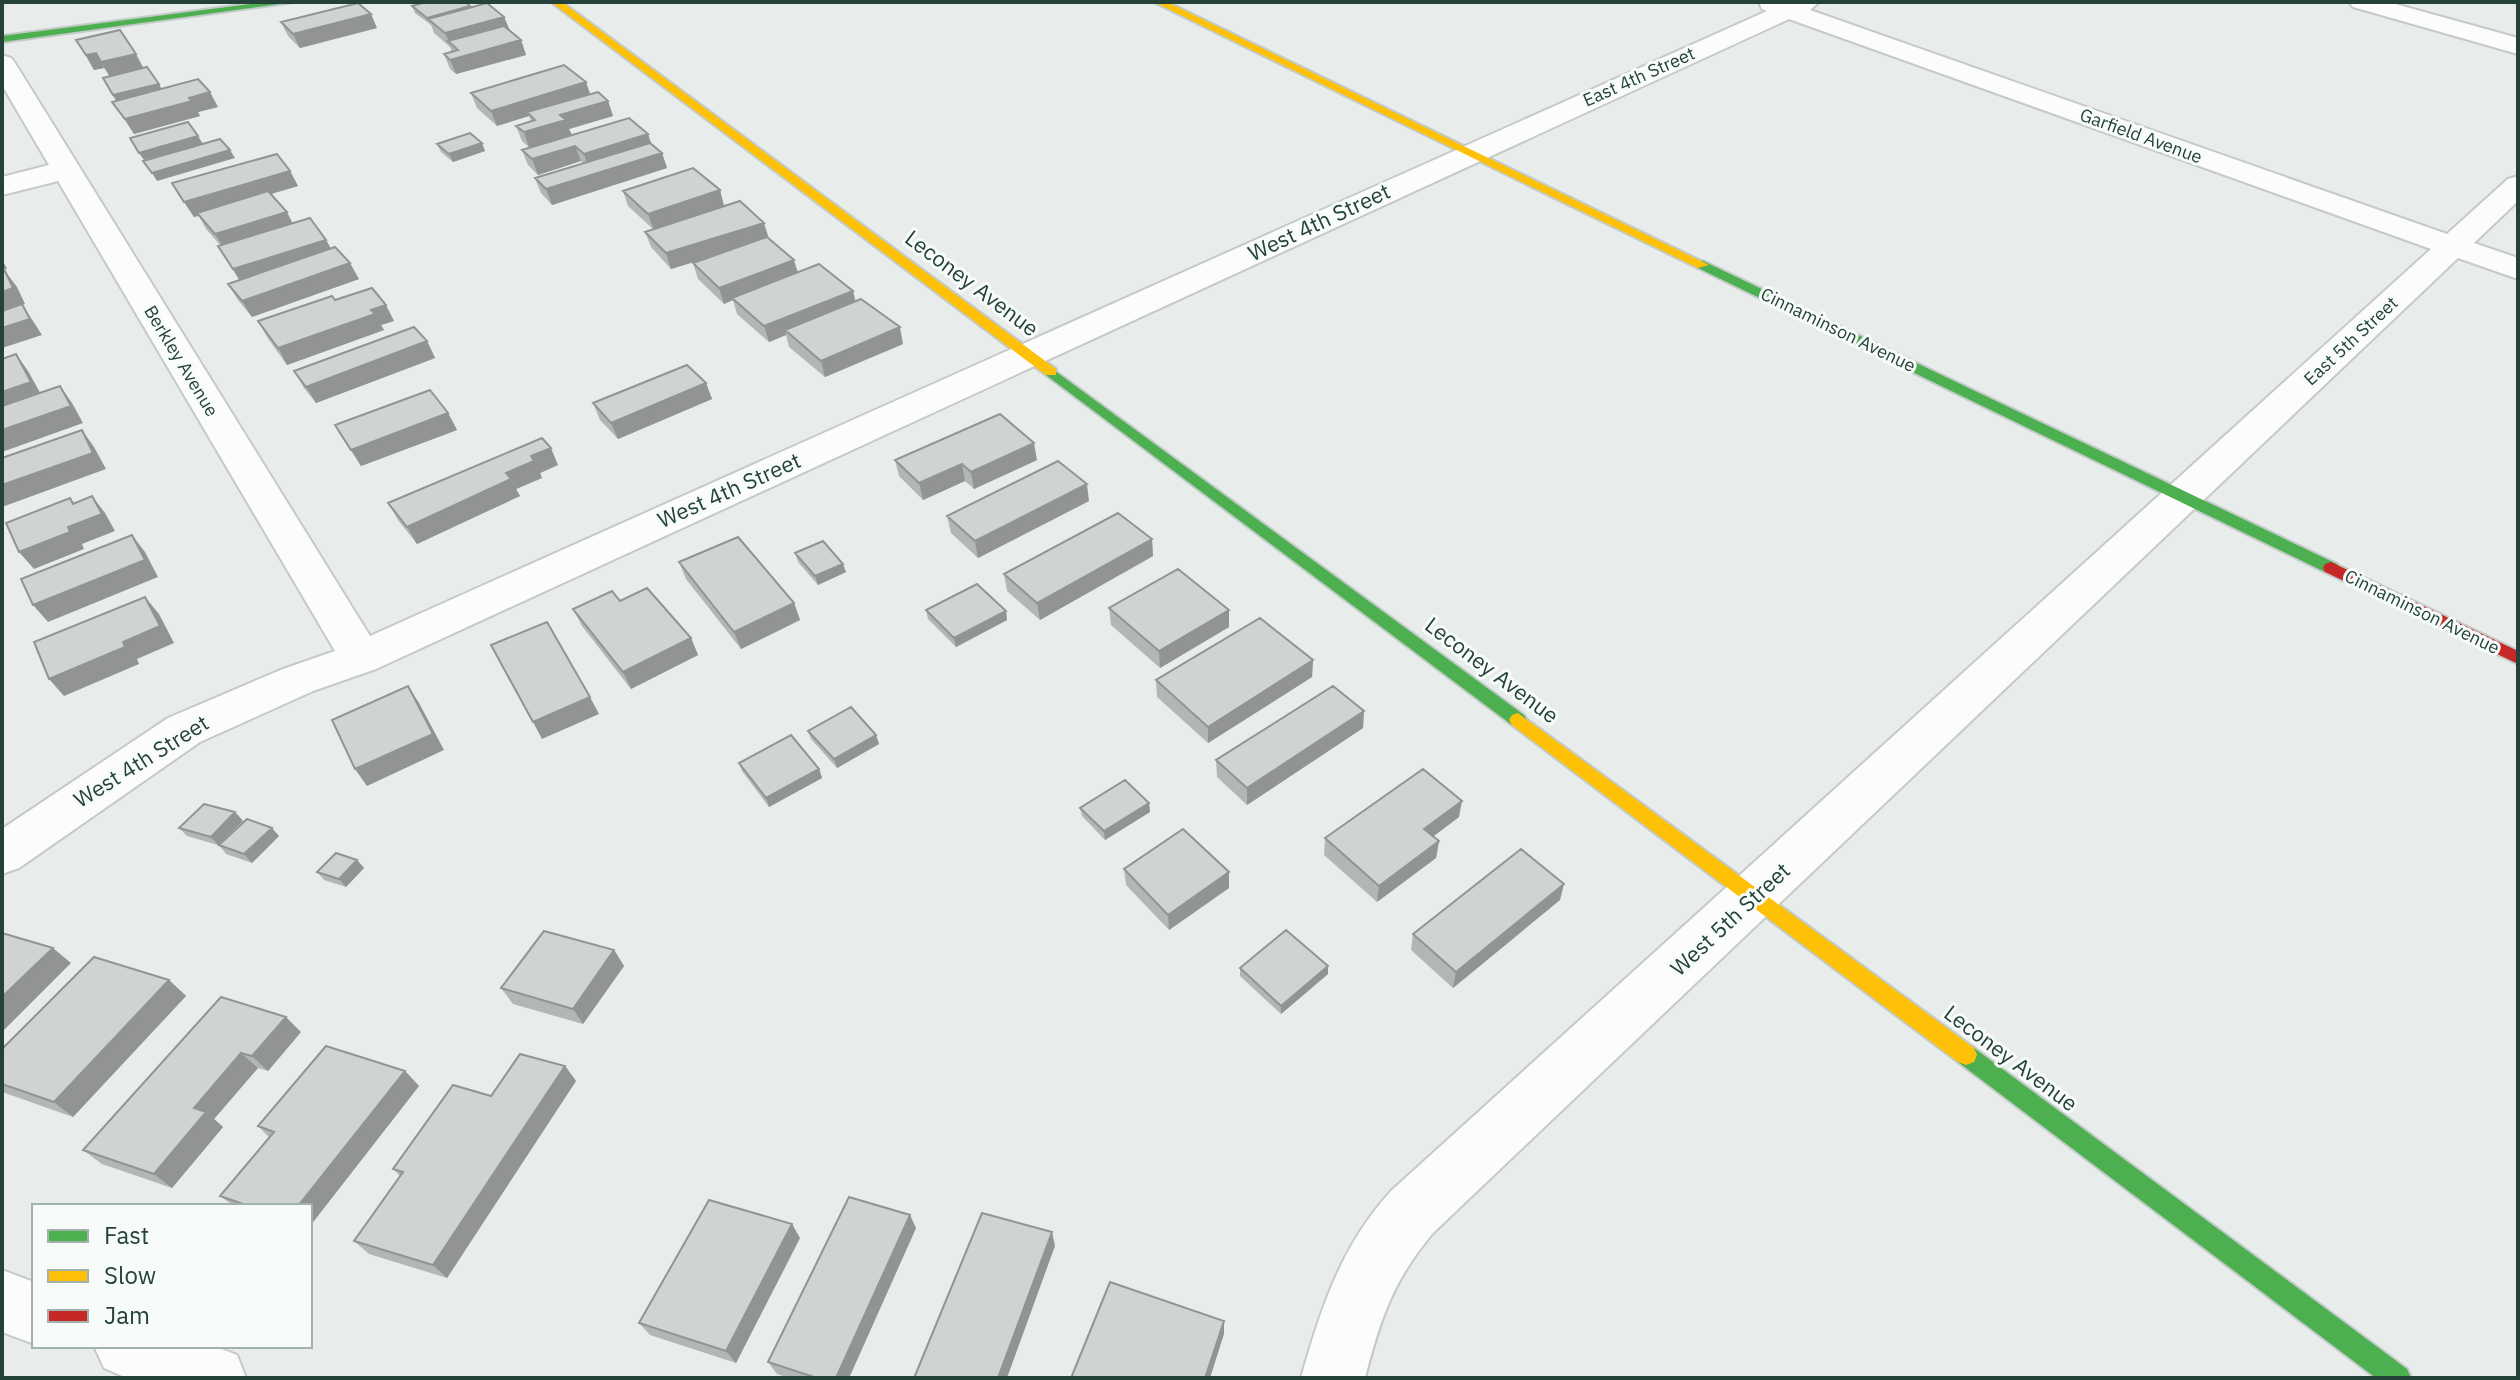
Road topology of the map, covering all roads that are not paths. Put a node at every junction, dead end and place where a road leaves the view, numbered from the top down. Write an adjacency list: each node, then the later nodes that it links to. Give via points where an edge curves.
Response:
1 (289, 2): 6 (street)
2 (556, 2): 15 (street, Leconey Avenue)
3 (1159, 2): 9 (street, Cinnaminson Avenue)
4 (2361, 2): 7 (street)
5 (1786, 5): 9 (street, East 4th Street); 13 (street, Garfield Avenue)
6 (2, 39)
7 (2518, 46)
8 (2, 63): 10 (street, Berkley Avenue)
9 (1471, 153): 15 (street, West 4th Street); 16 (street, Cinnaminson Avenue)
10 (66, 170): 12 (street); 17 (street, Berkley Avenue)
11 (2518, 185): 13 (street, East 5th Street)
12 (2, 186)
13 (2451, 245): 14 (street, Garfield Avenue); 16 (street, East 5th Street)
14 (2518, 269)
15 (1028, 354): 17 (street, West 4th Street); 20 (street, Leconey Avenue)
16 (2185, 498): 18 (street, Cinnaminson Avenue); 20 (street, West 5th Street)
17 (361, 658): 19 (street, West 4th Street, via 184,730)
18 (2518, 658)
19 (2, 854)
20 (1755, 897): 25 (street, West 5th Street, via 1412,1212 1391,1236 1353,1305); 26 (street, Leconey Avenue)
21 (2, 1301): 22 (street)
22 (32, 1312)
23 (132, 1348): 24 (street)
24 (214, 1378)
25 (1333, 1378)
26 (2398, 1378)

